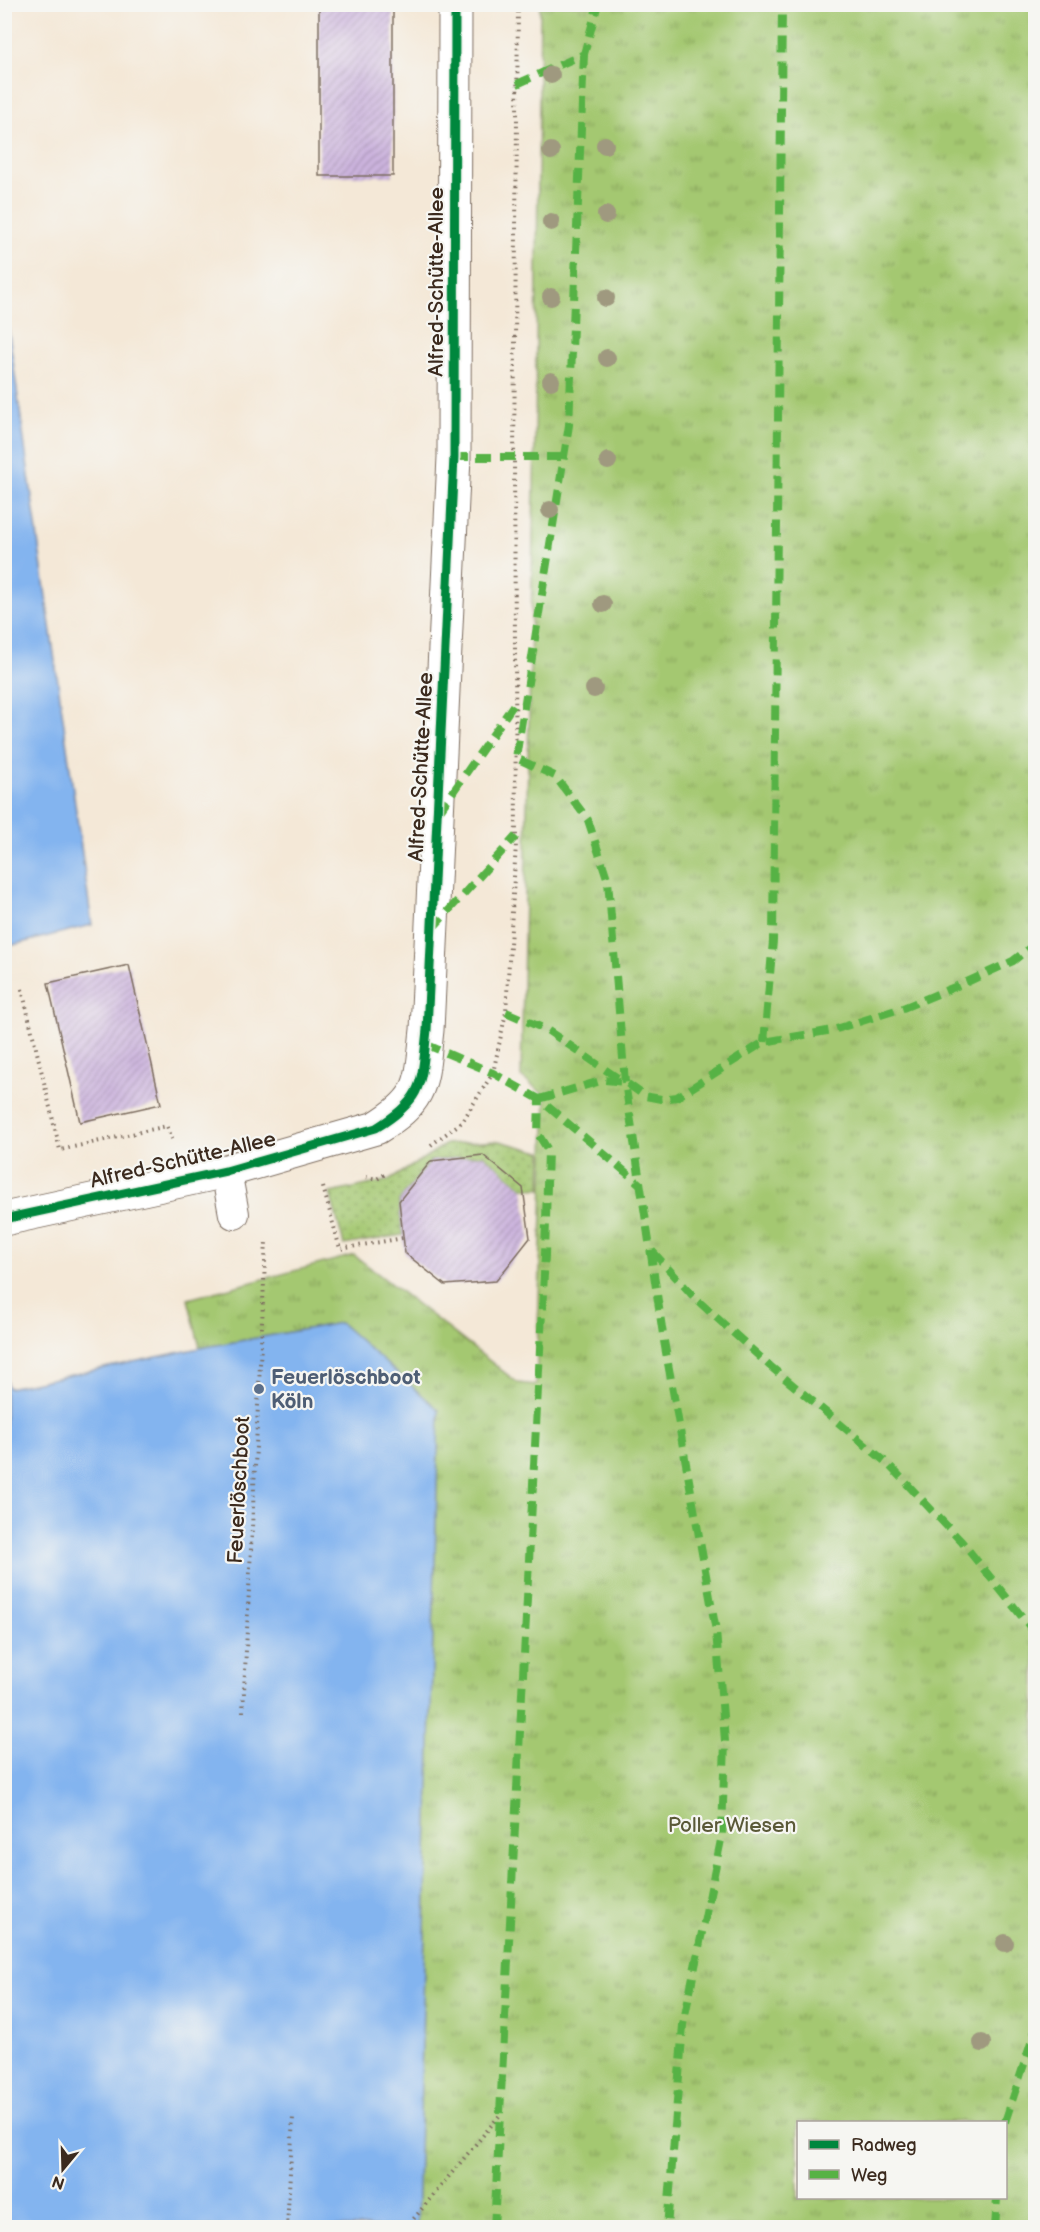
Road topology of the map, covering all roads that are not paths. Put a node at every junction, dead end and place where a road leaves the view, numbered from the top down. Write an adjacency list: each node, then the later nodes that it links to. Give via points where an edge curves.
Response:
1 (455, 4): 2 (street, Alfred-Schütte-Allee, via 454,457 421,1077 412,1100 376,1128)
2 (226, 1171): 3 (lane); 4 (street, Alfred-Schütte-Allee)
3 (234, 1214)
4 (4, 1219)

